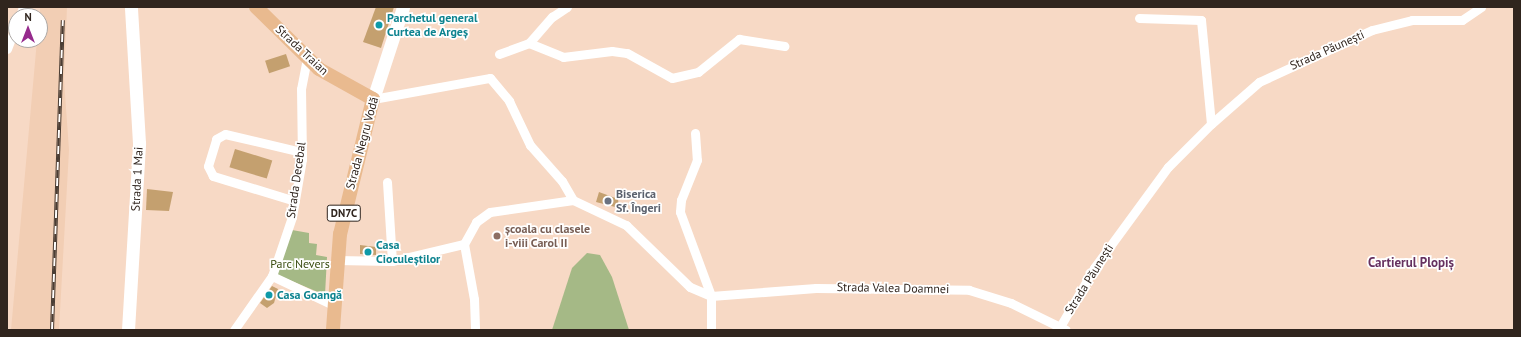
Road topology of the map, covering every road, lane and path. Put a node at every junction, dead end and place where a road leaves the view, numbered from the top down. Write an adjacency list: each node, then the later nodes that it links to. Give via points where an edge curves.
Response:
1 (131, 7): 8 (main road, Strada 1 Mai)
2 (138, 7): 8 (main road, Strada 1 Mai)
3 (256, 7): 12 (main road, Strada Traian)
4 (403, 7): 13 (main road, Strada Negru Vodă)
5 (567, 7): 9 (street, via 552,17)
6 (1481, 7): 14 (street, Strada Păunești, via 1462,20 1412,20 1351,38 1259,82)
7 (1139, 18): 14 (street, via 1201,20)
8 (134, 29): 27 (main road, Strada 1 Mai, via 139,143)
9 (529, 43): 10 (street, via 562,56 580,57 612,51 627,53 672,78 698,72 739,39); 11 (street)
10 (784, 46)
11 (499, 54)
12 (307, 58): 13 (main road, Strada Traian, via 328,76); 16 (street, Strada Decebal, via 301,89)
13 (373, 99): 18 (street, via 490,78 509,100 530,145 562,181); 21 (main road, Strada Negru Vodă / DN7C, via 350,186)
14 (1211, 124): 26 (street, Strada Păunești, via 1159,179 1094,268)
15 (695, 133): 24 (street, via 697,160 681,200 680,212)
16 (302, 152): 19 (street, Strada Decebal); 19 (street, via 225,134 216,139 208,166 212,176)
17 (387, 182): 22 (street)
18 (572, 200): 20 (street, via 490,212 476,222); 24 (street, via 626,225 690,287)
19 (295, 201): 23 (street, Strada Decebal)
20 (464, 244): 22 (street); 30 (street, via 474,299)
21 (336, 260): 22 (street); 25 (main road, Strada Negru Vodă / DN7C)
22 (392, 261)
23 (272, 276): 25 (street); 28 (street, Strada Decebal)
24 (711, 296): 26 (street, Strada Valea Doamnei, via 808,288 969,290 1005,301); 31 (street)
25 (333, 305): 29 (main road, Strada Negru Vodă / DN7C)
26 (1063, 328)
27 (128, 330)
28 (234, 330)
29 (333, 330)
30 (474, 330)
31 (711, 330)

